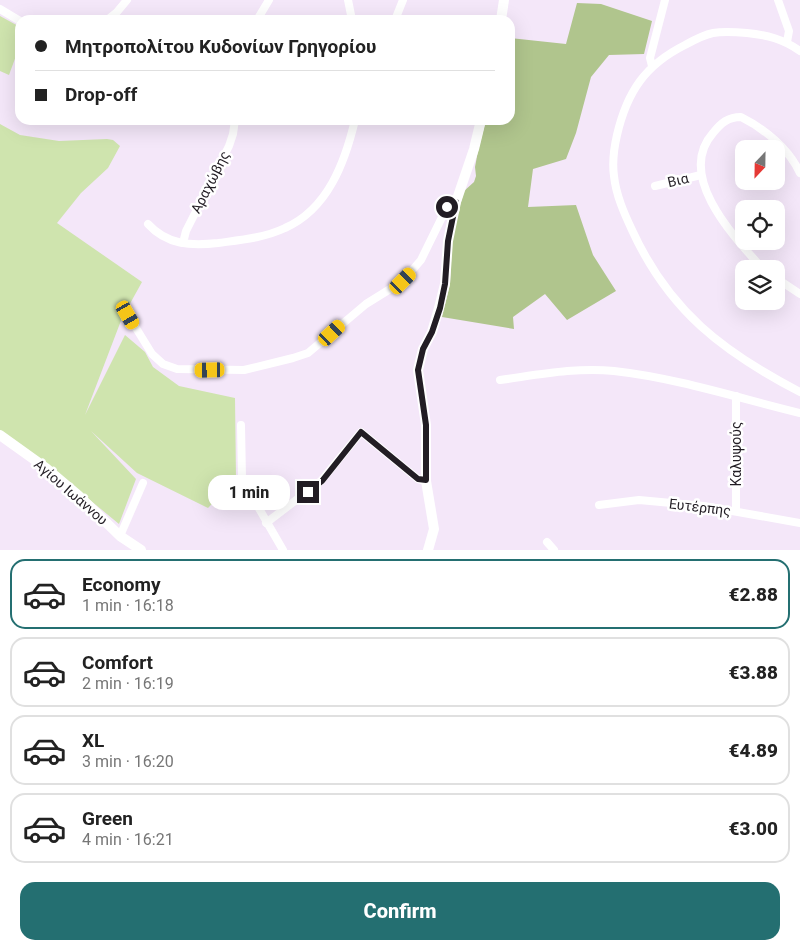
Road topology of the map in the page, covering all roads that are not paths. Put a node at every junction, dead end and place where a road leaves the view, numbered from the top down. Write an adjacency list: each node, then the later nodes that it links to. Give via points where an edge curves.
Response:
1 (127, 0): 9 (street)
2 (269, 0): 10 (street)
3 (348, 0): 11 (street)
4 (403, 0): 12 (street)
5 (504, 0): 13 (street)
6 (665, 0): 17 (street, via 650,58)
7 (778, 0): 15 (street, via 789,31)
8 (0, 9): 14 (street)
9 (113, 15)
10 (260, 15)
11 (351, 15)
12 (397, 15)
13 (502, 15)
14 (15, 18)
15 (787, 42): 16 (street); 17 (street, via 752,34 714,33 680,47)
16 (800, 51)
17 (652, 66): 32 (street, via 629,97 613,161 615,186 642,253 666,289 698,325 745,360)
18 (234, 125): 26 (street, Αραχώβης, via 229,146)
19 (354, 125): 26 (street, via 334,181 315,206 299,220 263,236 209,244)
20 (480, 125): 24 (street)
21 (800, 173): 22 (street, via 794,160 768,134 741,117 734,117 720,125 706,143)
22 (701, 175): 23 (street, Βια); 27 (street, via 714,210)
23 (656, 186)
24 (456, 202): 30 (street, via 447,207 421,260 403,281 366,304 308,353 244,370 177,369 163,364 152,354); 37 (street, via 448,241 445,284 418,370 426,425)
25 (148, 224): 26 (street, via 163,237)
26 (183, 243)
27 (755, 260)
28 (785, 284): 29 (street)
29 (800, 294)
30 (128, 315)
31 (500, 380): 33 (street, via 559,371 612,371)
32 (800, 392)
33 (736, 396): 34 (street); 40 (street, Καλυψούς)
34 (800, 413)
35 (241, 426): 41 (street, via 242,479)
36 (0, 435): 43 (street, Αγίου Ιωάννου, via 46,468)
37 (426, 480): 41 (street, via 418,479 361,432 322,481); 47 (street, via 434,529)
38 (143, 483): 43 (street)
39 (599, 505): 40 (street, Ευτέρπης, via 639,500)
40 (736, 512): 42 (street, Ευτέρπης)
41 (266, 523): 46 (street)
42 (800, 523)
43 (120, 536): 45 (street, Αγίου Ιωάννου)
44 (547, 542): 48 (street)
45 (142, 550)
46 (282, 550)
47 (428, 550)
48 (554, 550)

